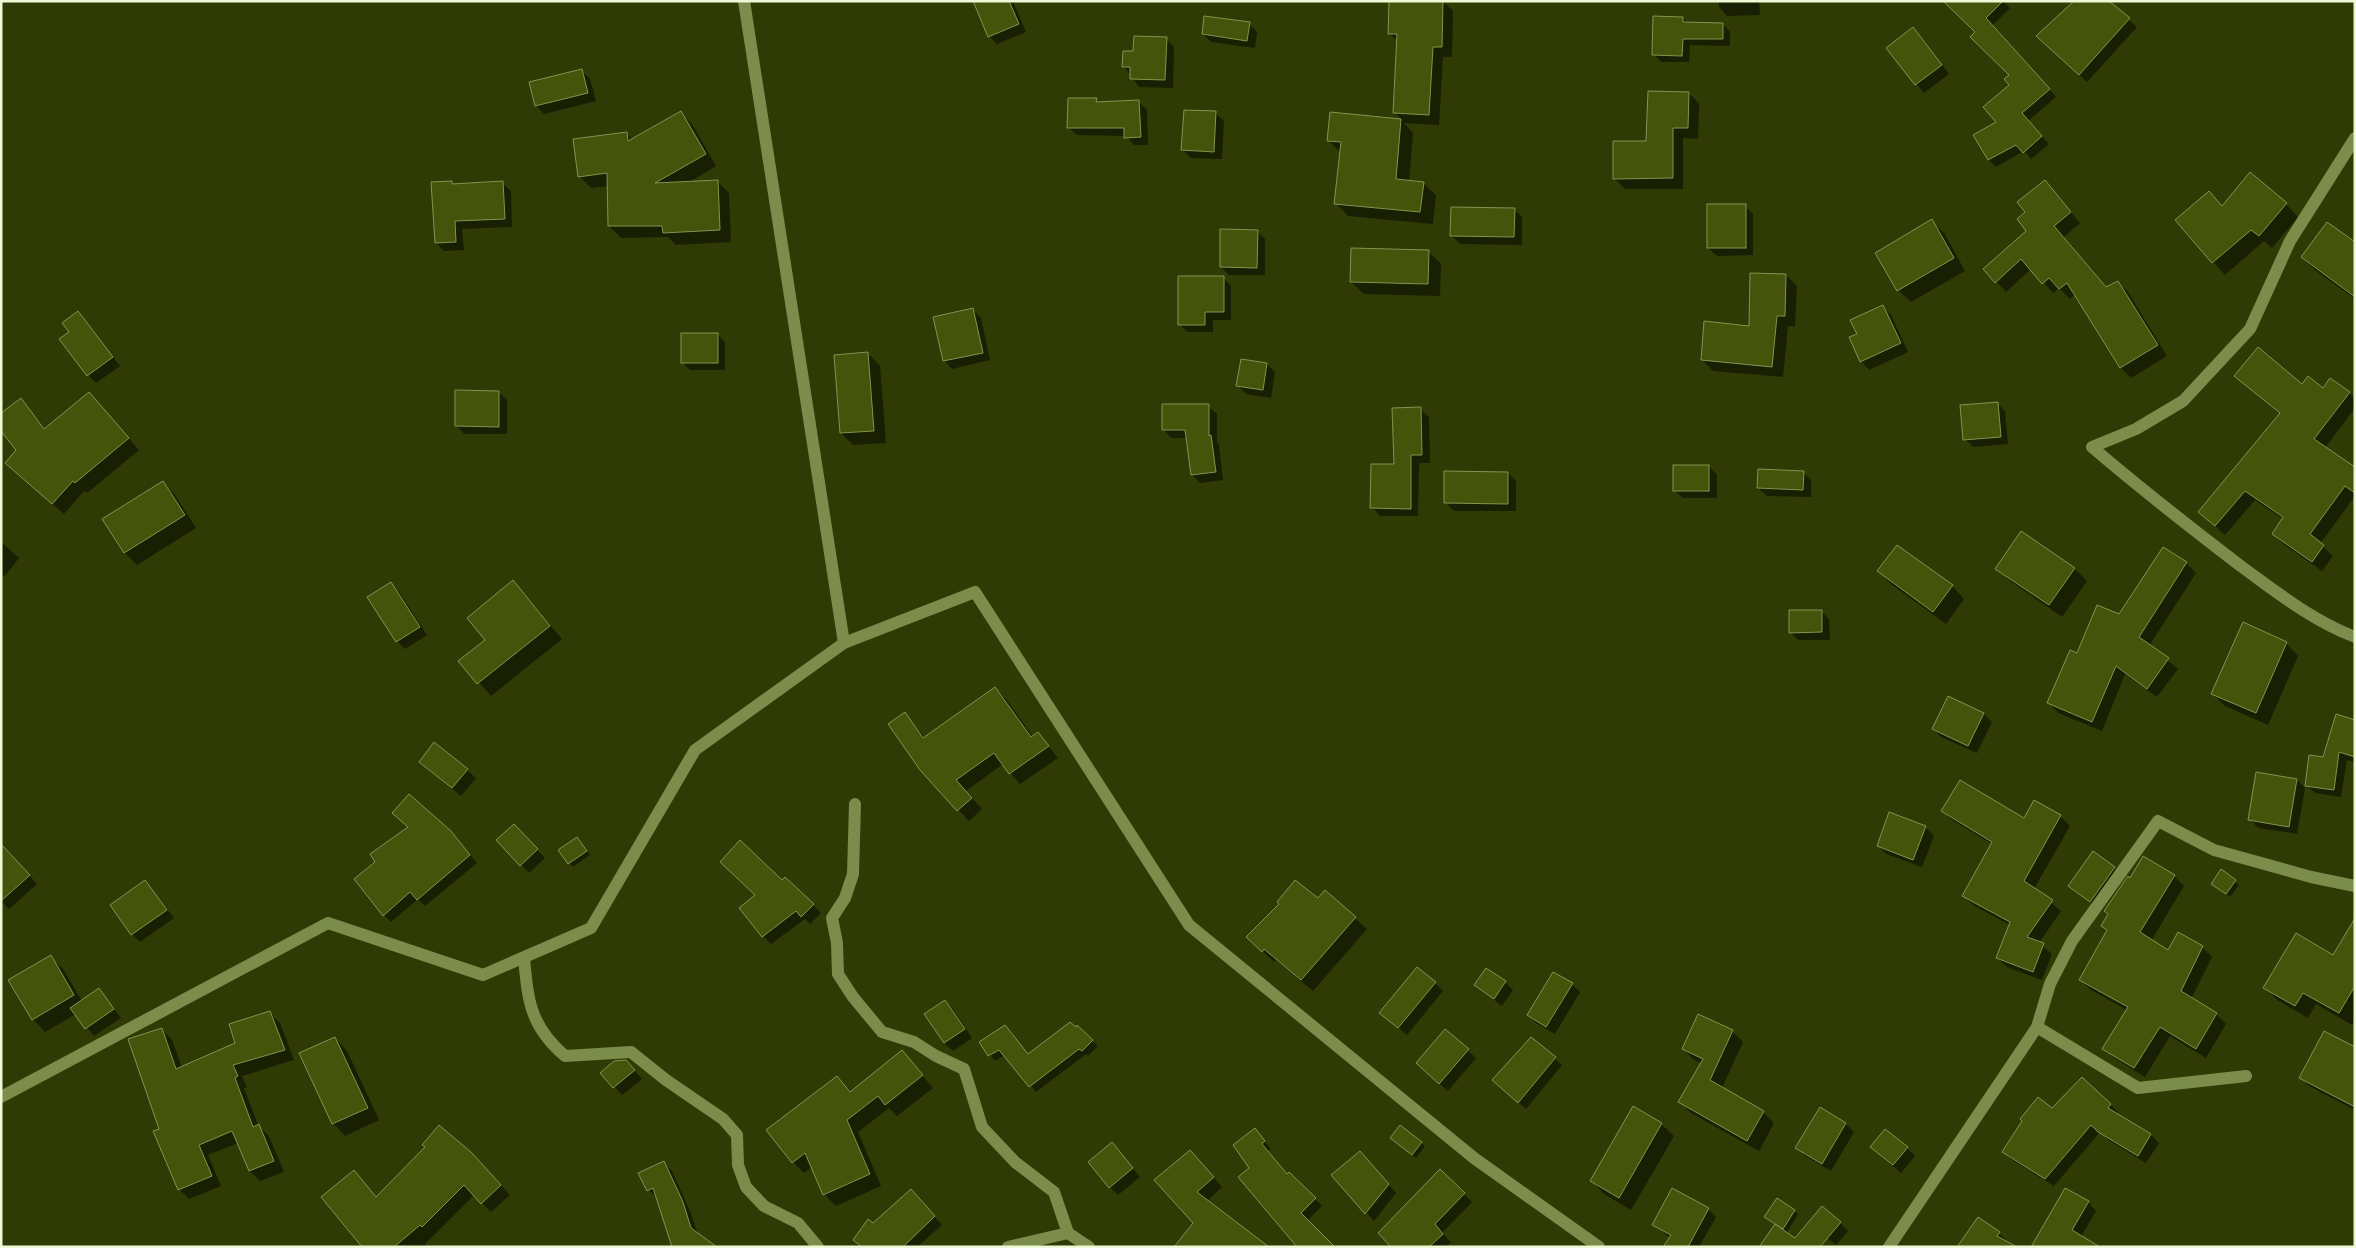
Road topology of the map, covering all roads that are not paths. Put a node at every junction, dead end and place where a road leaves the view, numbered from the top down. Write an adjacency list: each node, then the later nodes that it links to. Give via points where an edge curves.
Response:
1 (744, 1): 4 (street)
2 (2355, 138): 3 (street, via 2290,241 2250,329 2183,401 2136,429 2092,448 2293,605)
3 (2355, 638)
4 (844, 643): 7 (street, via 695,750 591,928); 12 (street, via 975,592 1188,925 1474,1158)
5 (855, 804): 11 (street, via 853,874 845,898 832,918 838,974 882,1032 914,1042 964,1069 982,1127 1015,1162 1054,1192)
6 (2355, 886): 8 (street, via 2214,850 2158,821 2072,941 2050,984)
7 (524, 958): 10 (street, via 483,975 328,923); 13 (street, via 529,1004 548,1041 565,1056 631,1052 723,1118 737,1136 738,1165 746,1187 764,1206 798,1223)
8 (2037, 1027): 9 (street, via 2138,1088); 16 (street)
9 (2246, 1076)
10 (1, 1097)
11 (1068, 1232): 14 (street); 15 (street)
12 (1594, 1245)
13 (818, 1247)
14 (1008, 1247)
15 (1089, 1247)
16 (1890, 1247)

